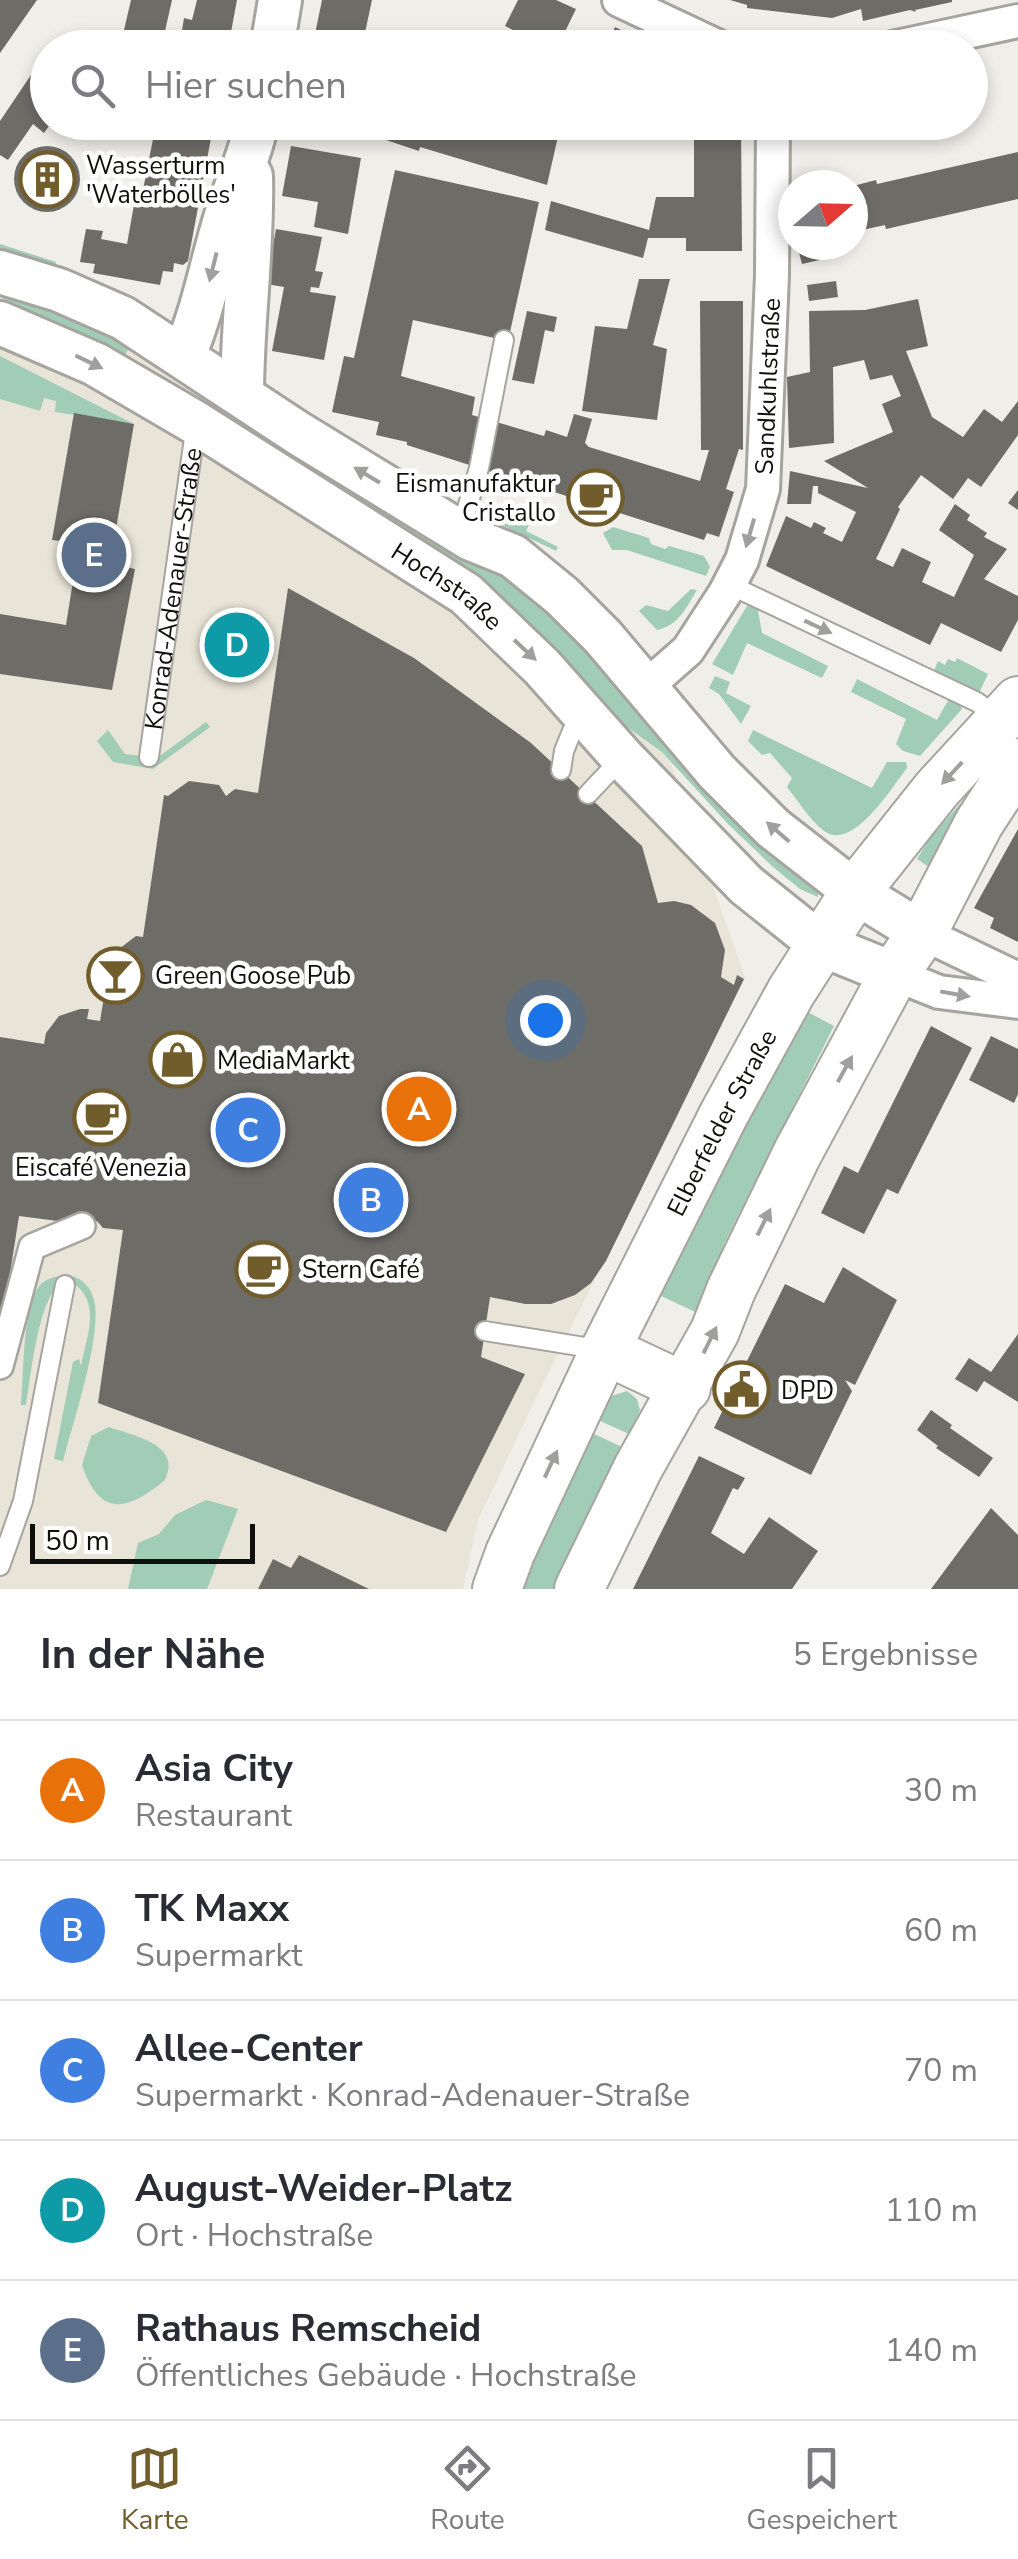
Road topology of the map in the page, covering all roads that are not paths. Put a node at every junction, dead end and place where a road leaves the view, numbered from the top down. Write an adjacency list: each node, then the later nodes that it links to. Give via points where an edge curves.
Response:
1 (280, 0): 4 (street)
2 (618, 0): 5 (street)
3 (1018, 21): 6 (street)
4 (275, 30)
5 (682, 30)
6 (976, 30)
7 (254, 140): 13 (street, one-way to 13)
8 (254, 140): 14 (street)
9 (773, 140): 17 (street, Sandkuhlstraße, one-way to 17, via 763,489)
10 (0, 272): 13 (street, Hochstraße, via 123,318)
11 (0, 323): 15 (street, Hochstraße, one-way to 15, via 95,364)
12 (504, 340): 16 (lane)
13 (184, 355): 14 (street, Hochstraße); 15 (street)
14 (242, 395): 15 (street); 16 (street, Hochstraße, one-way to 14)
15 (196, 423): 19 (street, Hochstraße, one-way to 19, via 466,594); 21 (lane, Konrad-Adenauer-Straße)
16 (460, 532): 18 (street, Hochstraße, via 538,574)
17 (730, 585): 18 (street, via 688,650); 20 (lane, one-way to 20, via 977,702)
18 (646, 687): 26 (street, Hochstraße, one-way to 18, via 744,801)
19 (581, 708): 22 (street, Hochstraße); 24 (lane)
20 (1010, 710): 26 (main road, Elberfelder Straße, one-way to 26)
21 (148, 757)
22 (622, 757): 25 (lane); 28 (street, Hochstraße, via 746,885)
23 (1018, 763): 27 (main road)
24 (562, 770)
25 (588, 794)
26 (855, 892): 27 (street, Hochstraße); 28 (main road, Elberfelder Straße)
27 (922, 933): 29 (main road); 30 (street)
28 (820, 944): 29 (street, Hochstraße); 35 (main road, Elberfelder Straße, via 724,1114)
29 (894, 974): 31 (street, one-way to 31, via 940,992); 37 (main road, one-way to 29, via 797,1154)
30 (1018, 979)
31 (1018, 1002)
32 (82, 1226): 36 (street, via 32,1247)
33 (65, 1286): 38 (lane, via 23,1501)
34 (487, 1329): 35 (lane)
35 (605, 1350): 37 (main road); 39 (main road, Elberfelder Straße, one-way to 35)
36 (0, 1366)
37 (686, 1388): 40 (main road)
38 (0, 1566)
39 (497, 1589)
40 (579, 1589)

